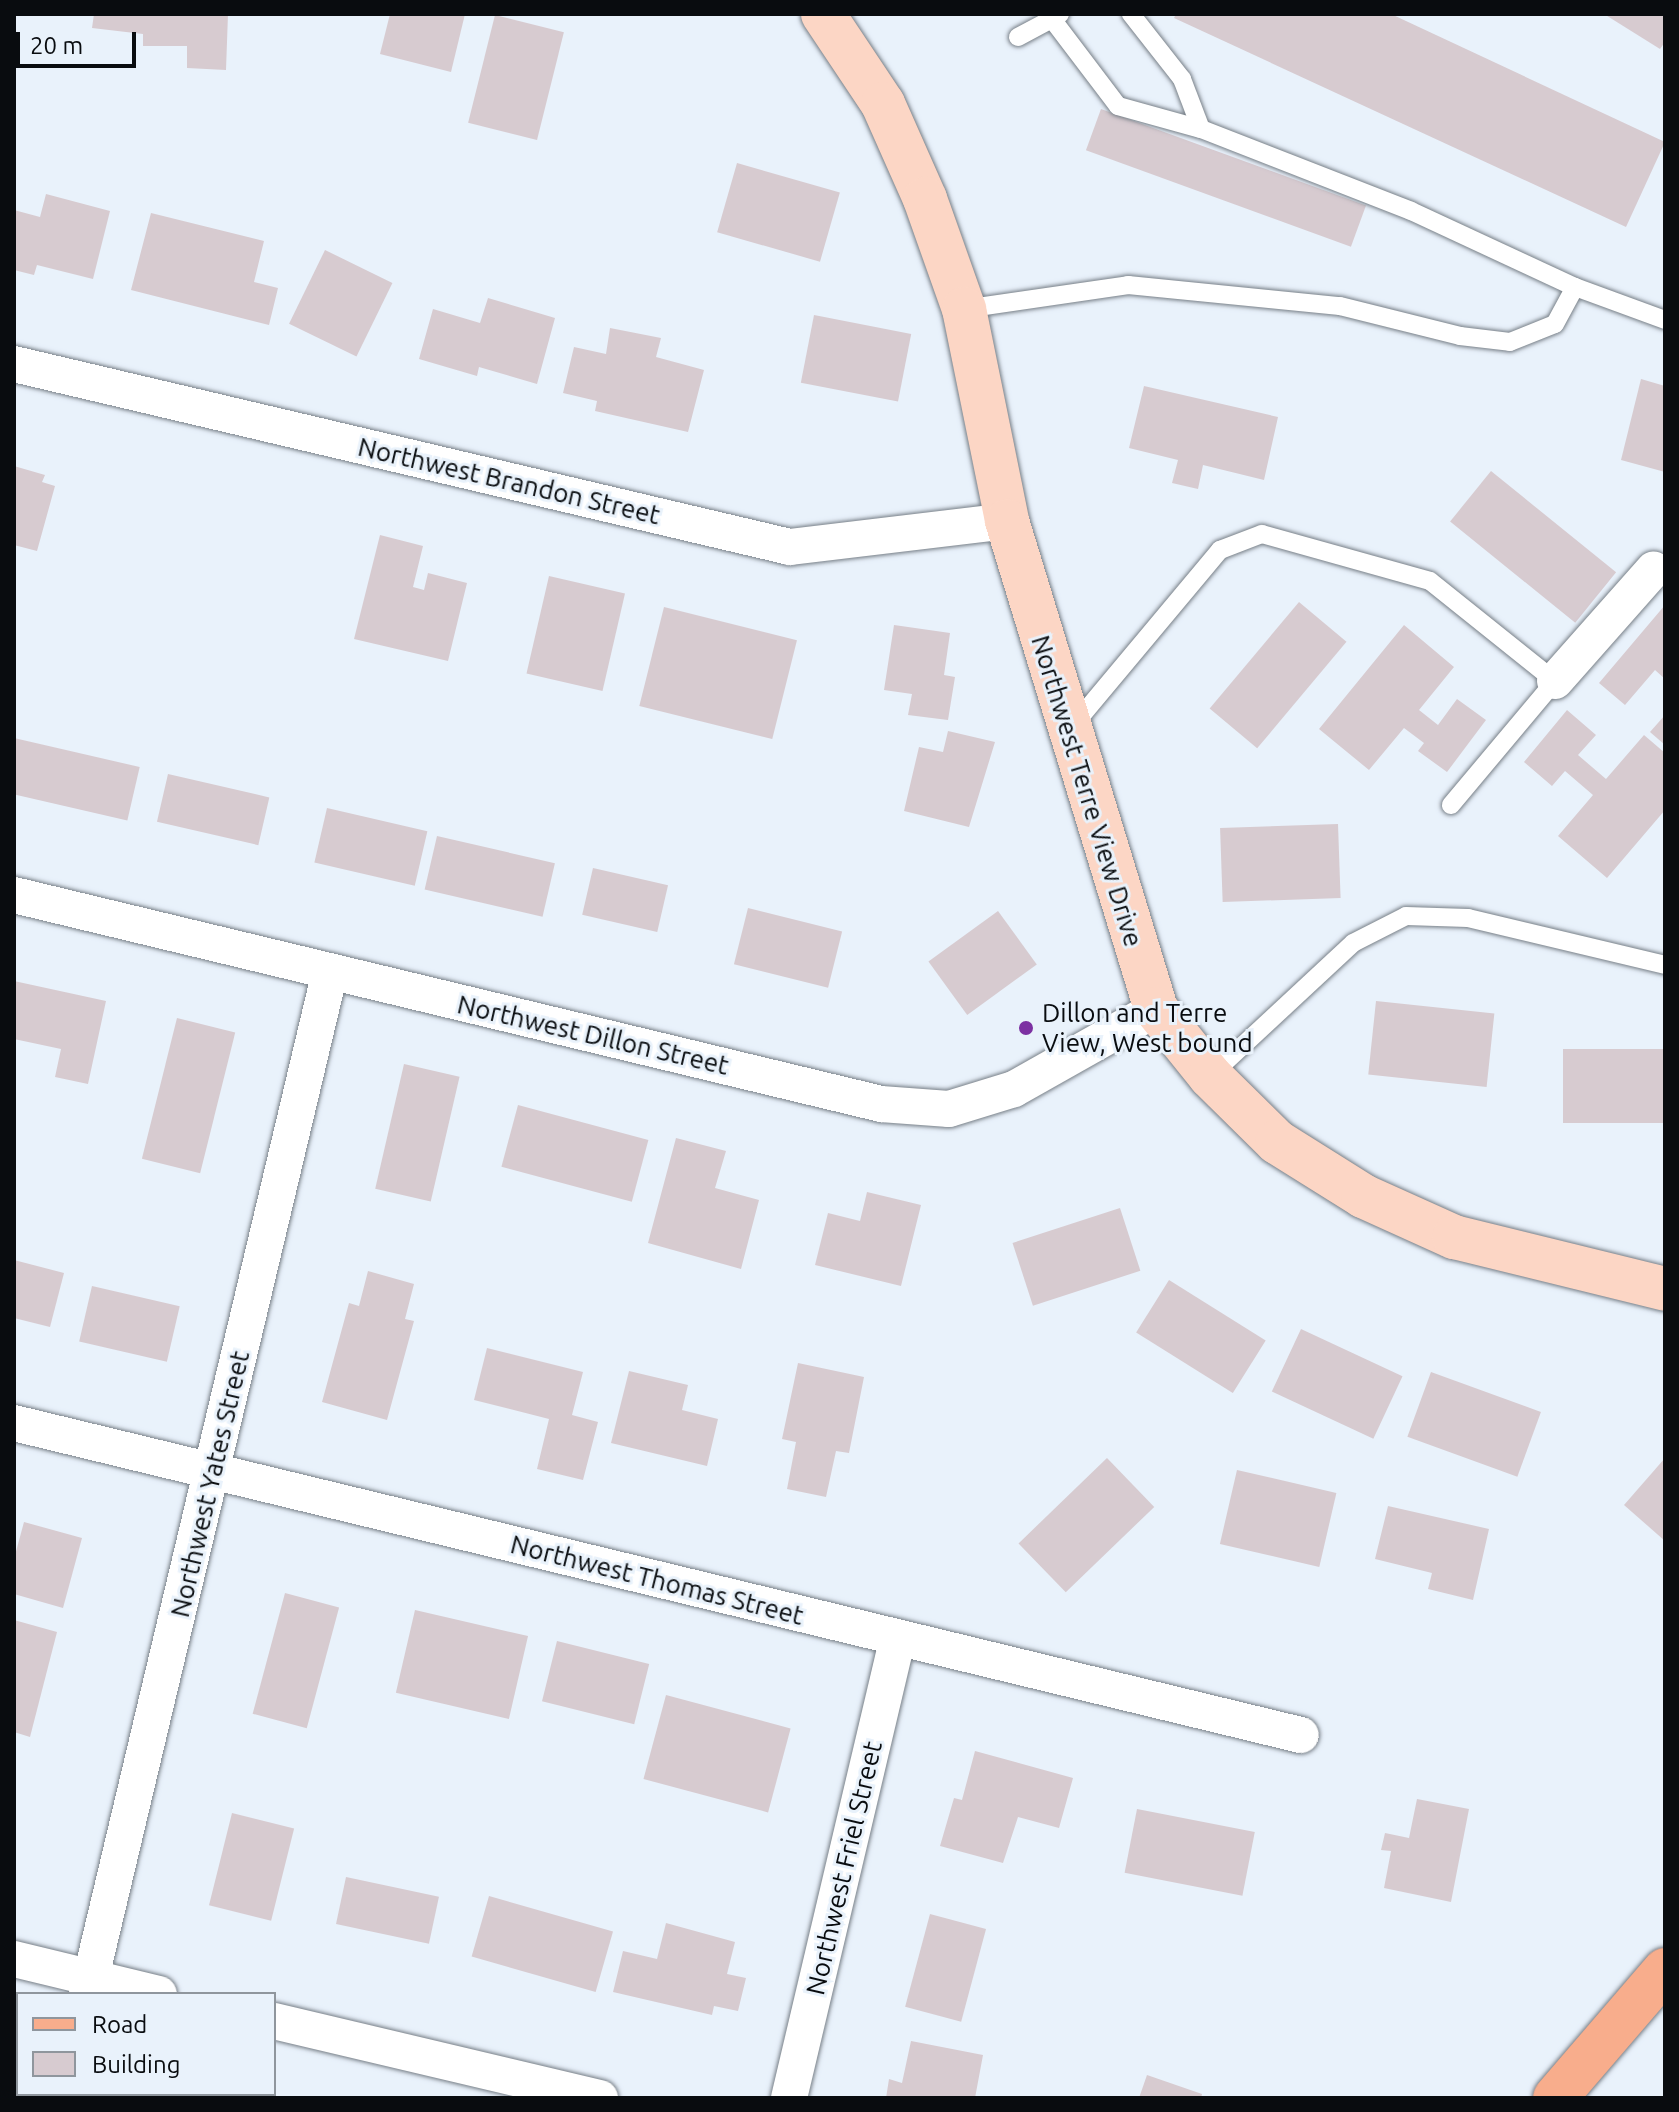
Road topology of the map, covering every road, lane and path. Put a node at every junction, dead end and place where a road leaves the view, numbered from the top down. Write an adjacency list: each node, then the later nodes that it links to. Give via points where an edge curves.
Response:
1 (823, 14): 7 (street, Northwest Terre View Drive, via 883,104 925,199)
2 (1131, 14): 5 (lane, via 1182,79)
3 (1056, 16): 4 (lane); 5 (lane, via 1118,106)
4 (1018, 37)
5 (1201, 129): 6 (lane, via 1411,211)
6 (1575, 287): 7 (lane, via 1555,324 1510,342 1460,336 1340,306 1128,285); 8 (lane)
7 (964, 309): 10 (street, Northwest Terre View Drive)
8 (1665, 320)
9 (14, 364): 10 (street, Northwest Brandon Street, via 790,547)
10 (1007, 521): 13 (street, Northwest Terre View Drive)
11 (1654, 569): 12 (street)
12 (1555, 681): 13 (lane, via 1430,581 1262,534 1220,550); 14 (lane)
13 (1068, 732): 18 (street, Northwest Terre View Drive)
14 (1451, 805)
15 (14, 895): 17 (street, Northwest Dillon Street)
16 (1665, 965): 19 (lane, via 1468,918 1406,916 1353,943)
17 (330, 972): 18 (street, Northwest Dillon Street, via 881,1104 949,1109 1014,1089); 22 (street, Northwest Yates Street)
18 (1156, 1009): 19 (street, Northwest Terre View Drive)
19 (1210, 1076): 20 (street, Northwest Terre View Drive, via 1277,1142 1363,1196 1454,1237)
20 (1665, 1289)
21 (14, 1423): 22 (street, Northwest Thomas Street)
22 (213, 1473): 23 (street, Northwest Thomas Street); 27 (street, Northwest Yates Street)
23 (898, 1638): 24 (street, Northwest Thomas Street); 31 (street, Northwest Friel Street)
24 (1301, 1735)
25 (14, 1959): 27 (street)
26 (1665, 1970): 32 (main road)
27 (89, 1986): 28 (street)
28 (142, 1992)
29 (276, 2021): 30 (street)
30 (600, 2098)
31 (789, 2098)
32 (1555, 2098)

